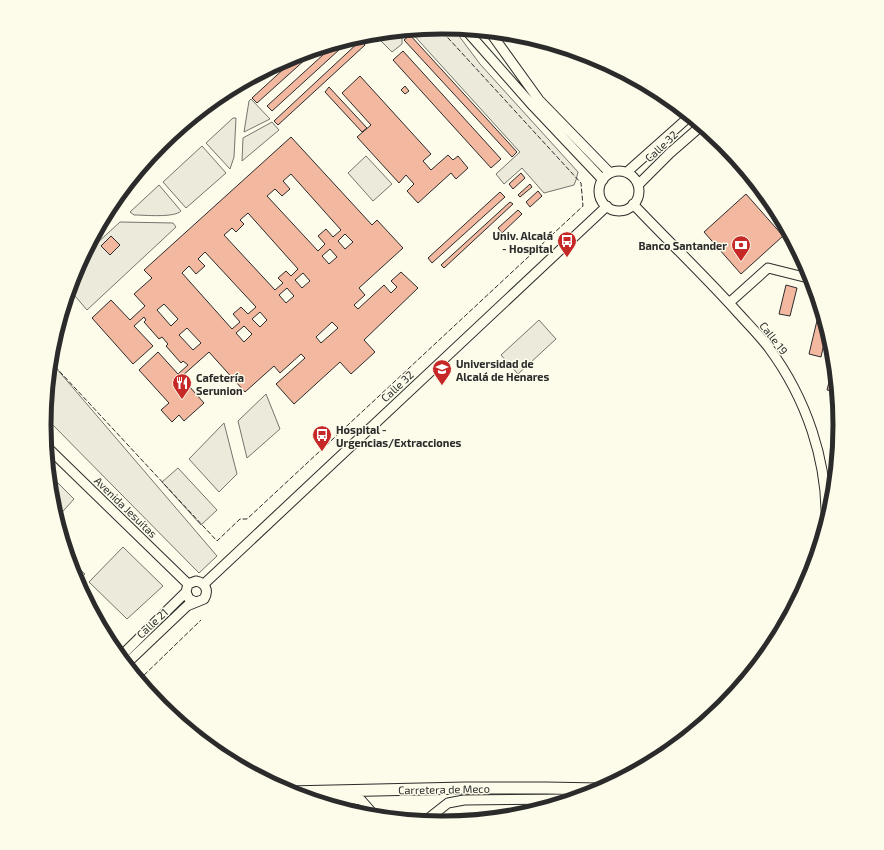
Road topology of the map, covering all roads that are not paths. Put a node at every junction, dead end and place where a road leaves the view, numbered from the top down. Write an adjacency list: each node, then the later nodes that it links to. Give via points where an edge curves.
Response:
1 (470, 35): 7 (street)
2 (494, 37): 6 (street, via 539,100)
3 (686, 120): 5 (street, Calle 32)
4 (698, 129): 8 (street, Calle 32)
5 (627, 172): 6 (street); 8 (street)
6 (610, 173): 7 (street)
7 (603, 180): 10 (street, via 600,193)
8 (638, 185): 9 (street, via 638,195)
9 (633, 204): 10 (street, via 623,210); 12 (street, Calle 19)
10 (607, 206): 15 (street, Calle 32)
11 (804, 277): 12 (street, via 768,268)
12 (729, 303): 14 (street, Calle 19, via 769,347 793,386 813,431 824,475)
13 (52, 452): 16 (street, Avenida Jesuitas)
14 (825, 501)
15 (204, 584): 16 (street, via 196,581); 17 (street, via 206,596)
16 (187, 588): 17 (street, via 189,599); 18 (street, Calle 21)
17 (196, 602): 19 (street, Calle 21, via 187,606)
18 (124, 652)
19 (130, 660)
20 (583, 789): 22 (street, Carretera de Meco, via 465,788)
21 (308, 792): 22 (street, Carretera de Meco)
22 (312, 792): 24 (street, via 361,800)
23 (540, 804): 25 (street, via 464,800 448,803)
24 (368, 808)
25 (432, 816)

